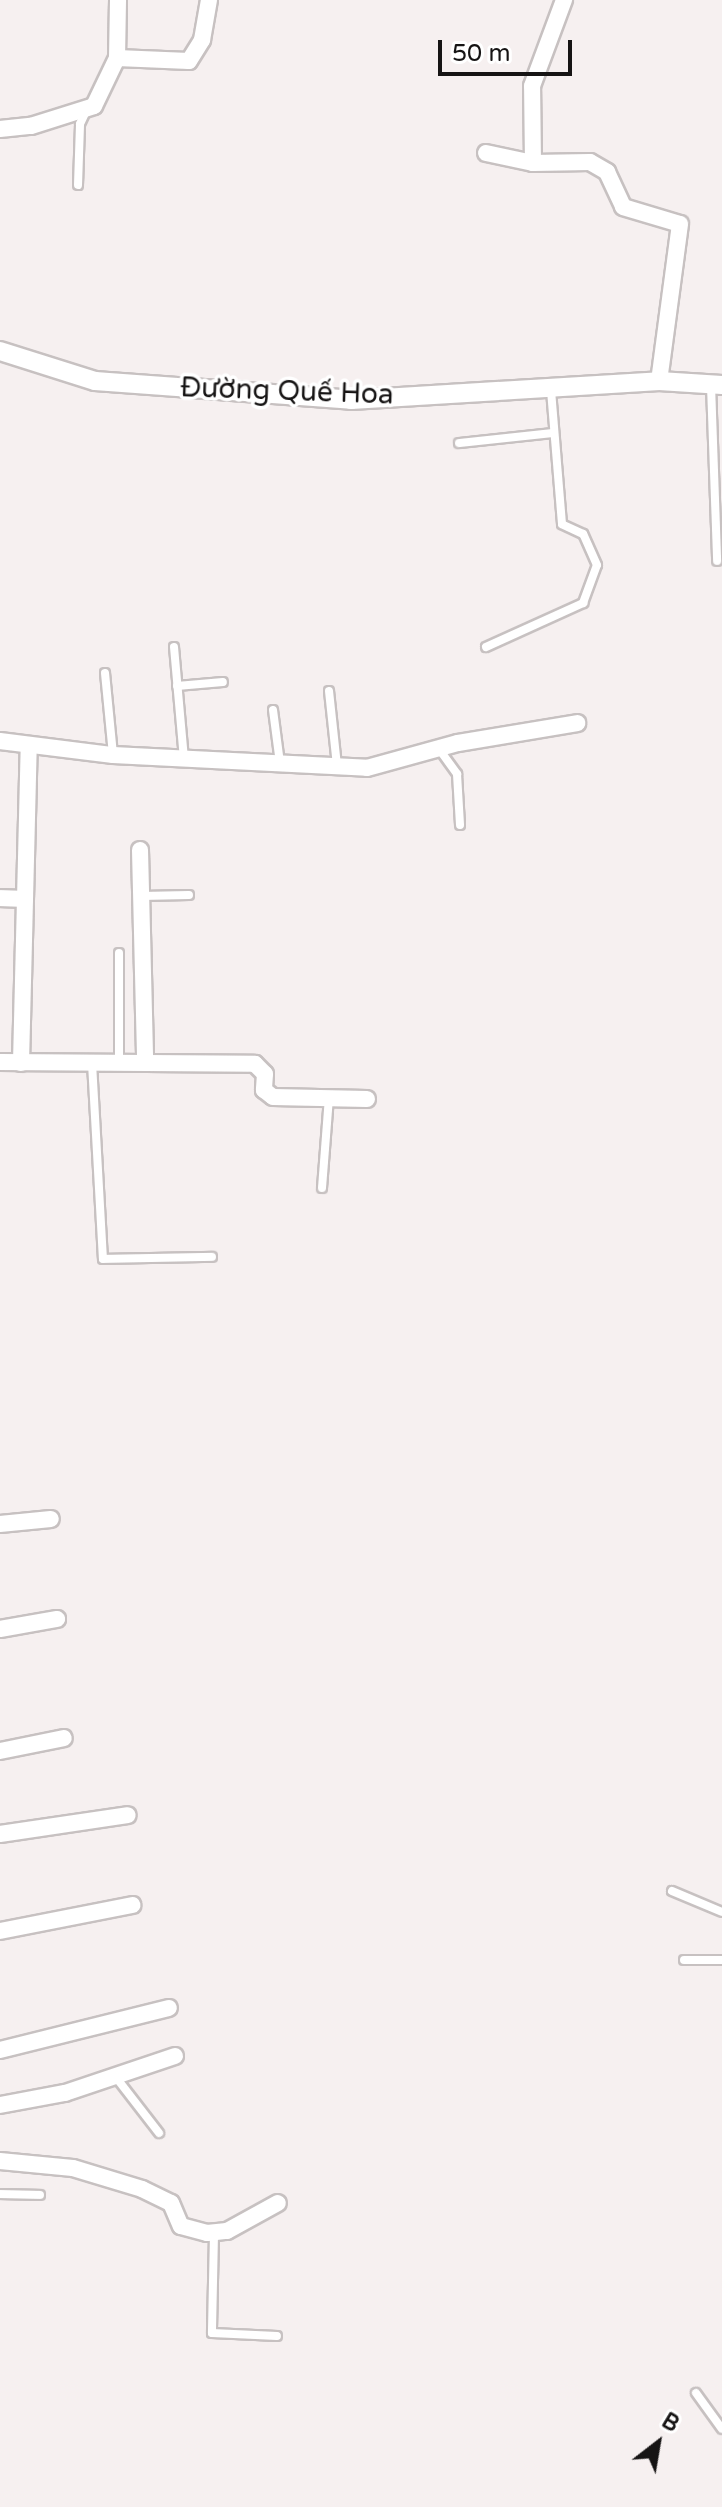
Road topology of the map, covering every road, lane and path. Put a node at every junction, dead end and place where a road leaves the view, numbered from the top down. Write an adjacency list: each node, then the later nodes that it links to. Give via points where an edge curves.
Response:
1 (118, 0): 4 (street)
2 (209, 0): 4 (street, via 202,40 189,61)
3 (564, 0): 8 (street, via 532,86)
4 (117, 58): 5 (street, via 94,106)
5 (86, 111): 6 (street); 9 (lane, via 80,124)
6 (0, 129)
7 (486, 153): 8 (street)
8 (533, 163): 11 (street, via 590,162 607,172 623,207 680,224)
9 (78, 185)
10 (0, 351): 13 (street, Đường Quế Hoa, via 95,381 351,400)
11 (659, 381): 12 (street, Đường Quế Hoa); 13 (street, Đường Quế Hoa)
12 (716, 385): 16 (lane)
13 (550, 388): 14 (lane)
14 (553, 433): 15 (lane); 18 (lane, via 562,524 583,534 597,565 583,603)
15 (459, 443)
16 (717, 561)
17 (174, 647): 21 (lane)
18 (486, 647)
19 (105, 673): 28 (lane)
20 (223, 682): 21 (lane)
21 (177, 686): 29 (lane)
22 (329, 691): 31 (lane)
23 (273, 710): 30 (lane)
24 (577, 723): 27 (street)
25 (0, 741): 26 (street)
26 (29, 745): 28 (street); 37 (street)
27 (439, 748): 31 (street, via 389,765); 32 (lane, via 457,774)
28 (113, 755): 29 (street)
29 (184, 758): 30 (street)
30 (280, 763): 31 (street)
31 (337, 766)
32 (460, 825)
33 (140, 850): 35 (street)
34 (189, 895): 35 (lane)
35 (141, 896): 42 (street)
36 (0, 898): 37 (street)
37 (25, 899): 43 (street)
38 (119, 953): 41 (lane)
39 (0, 1062): 43 (street)
40 (92, 1062): 41 (street); 43 (street); 47 (lane, via 103,1259)
41 (119, 1062): 42 (street)
42 (145, 1062): 44 (street, via 255,1064 265,1074 264,1090 273,1097)
43 (21, 1063)
44 (329, 1098): 45 (street); 46 (lane)
45 (367, 1099)
46 (322, 1188)
47 (212, 1257)
48 (51, 1519): 49 (street)
49 (0, 1524)
50 (57, 1619): 51 (street)
51 (0, 1629)
52 (64, 1738): 53 (street)
53 (0, 1751)
54 (128, 1815): 55 (street)
55 (0, 1834)
56 (672, 1891): 58 (lane)
57 (132, 1905): 59 (street)
58 (722, 1912)
59 (0, 1931)
60 (684, 1960): 61 (lane)
61 (722, 1960)
62 (169, 2008): 63 (street)
63 (0, 2050)
64 (175, 2056): 65 (street)
65 (115, 2075): 66 (street, via 65,2093); 67 (lane)
66 (0, 2105)
67 (159, 2133)
68 (0, 2161): 72 (street, via 73,2168 142,2189 171,2203 181,2226)
69 (0, 2194): 70 (lane)
70 (40, 2195)
71 (278, 2203): 72 (street)
72 (214, 2234): 73 (lane, via 212,2333)
73 (277, 2336)
74 (696, 2393): 75 (lane)
75 (722, 2429)

